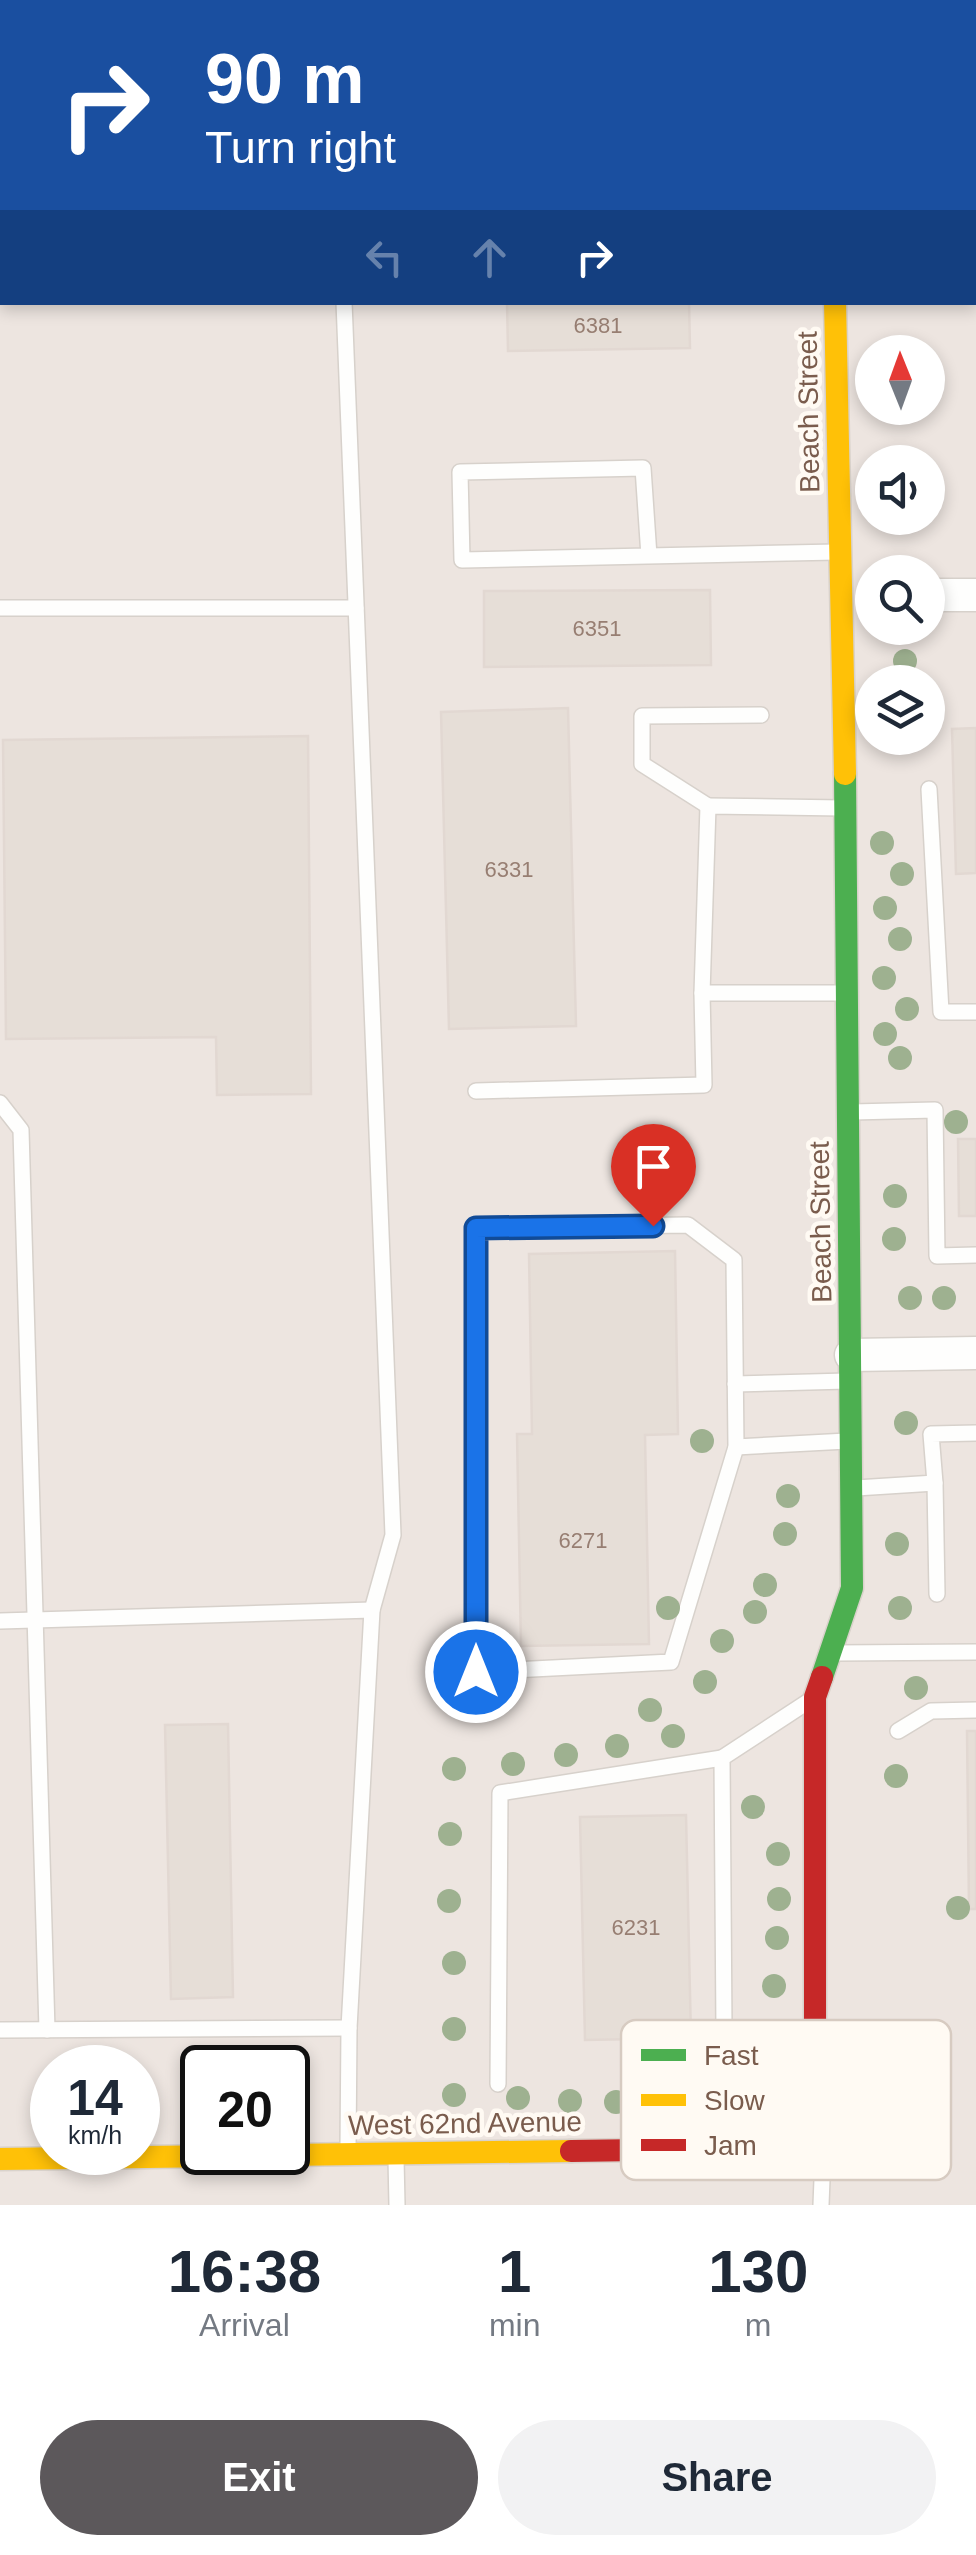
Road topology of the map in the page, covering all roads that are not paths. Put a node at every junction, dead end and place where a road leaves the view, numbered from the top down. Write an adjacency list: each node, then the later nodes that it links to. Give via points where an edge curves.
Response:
1 (344, 305): 9 (lane)
2 (835, 305): 3 (street, Beach Street)
3 (841, 552): 4 (lane); 5 (street, Beach Street)
4 (649, 556): 4 (lane, via 462,560 460,472 643,468)
5 (855, 590)
6 (976, 595): 7 (street)
7 (945, 596)
8 (0, 608): 9 (lane)
9 (356, 608): 31 (lane, via 392,1534)
10 (855, 631): 14 (street, Beach Street)
11 (761, 715): 13 (lane, via 642,716 642,764)
12 (929, 788): 17 (lane, via 941,1012)
13 (708, 806): 14 (lane); 15 (lane)
14 (845, 808): 16 (street, Beach Street)
15 (702, 993): 16 (lane); 18 (lane, via 704,1085)
16 (847, 993): 20 (street, Beach Street)
17 (976, 1012)
18 (476, 1091)
19 (0, 1103): 32 (lane, via 20,1130)
20 (848, 1112): 21 (lane, via 935,1110 937,1256); 23 (street, Beach Street)
21 (976, 1255)
22 (976, 1353): 23 (street)
23 (851, 1368): 24 (lane); 26 (street, Beach Street)
24 (735, 1384): 27 (lane); 27 (lane, via 734,1260 688,1225 476,1228 476,1672 671,1662)
25 (976, 1433): 28 (lane, via 931,1434)
26 (851, 1441): 27 (lane); 29 (street, Beach Street)
27 (736, 1447)
28 (934, 1483): 29 (lane); 30 (lane)
29 (852, 1488): 34 (street, Beach Street, via 852,1588)
30 (937, 1594)
31 (372, 1610): 32 (lane); 42 (lane)
32 (33, 1620): 33 (lane); 44 (lane)
33 (0, 1621)
34 (831, 1652): 35 (lane); 36 (street, Beach Street)
35 (976, 1652)
36 (815, 1696): 39 (lane); 41 (street, Beach Street)
37 (976, 1710): 38 (lane, via 930,1711)
38 (898, 1731)
39 (722, 1758): 40 (lane); 45 (lane, via 500,1793)
40 (724, 2020)
41 (815, 2020)
42 (350, 2028): 44 (lane); 47 (lane)
43 (0, 2030): 44 (lane)
44 (47, 2030)
45 (498, 2084)
46 (621, 2151): 48 (street, West 62nd Avenue)
47 (348, 2154): 48 (street, West 62nd Avenue); 49 (street, West 62nd Avenue)
48 (396, 2154): 51 (lane)
49 (0, 2159)
50 (819, 2180): 52 (lane)
51 (398, 2205)
52 (822, 2205)

